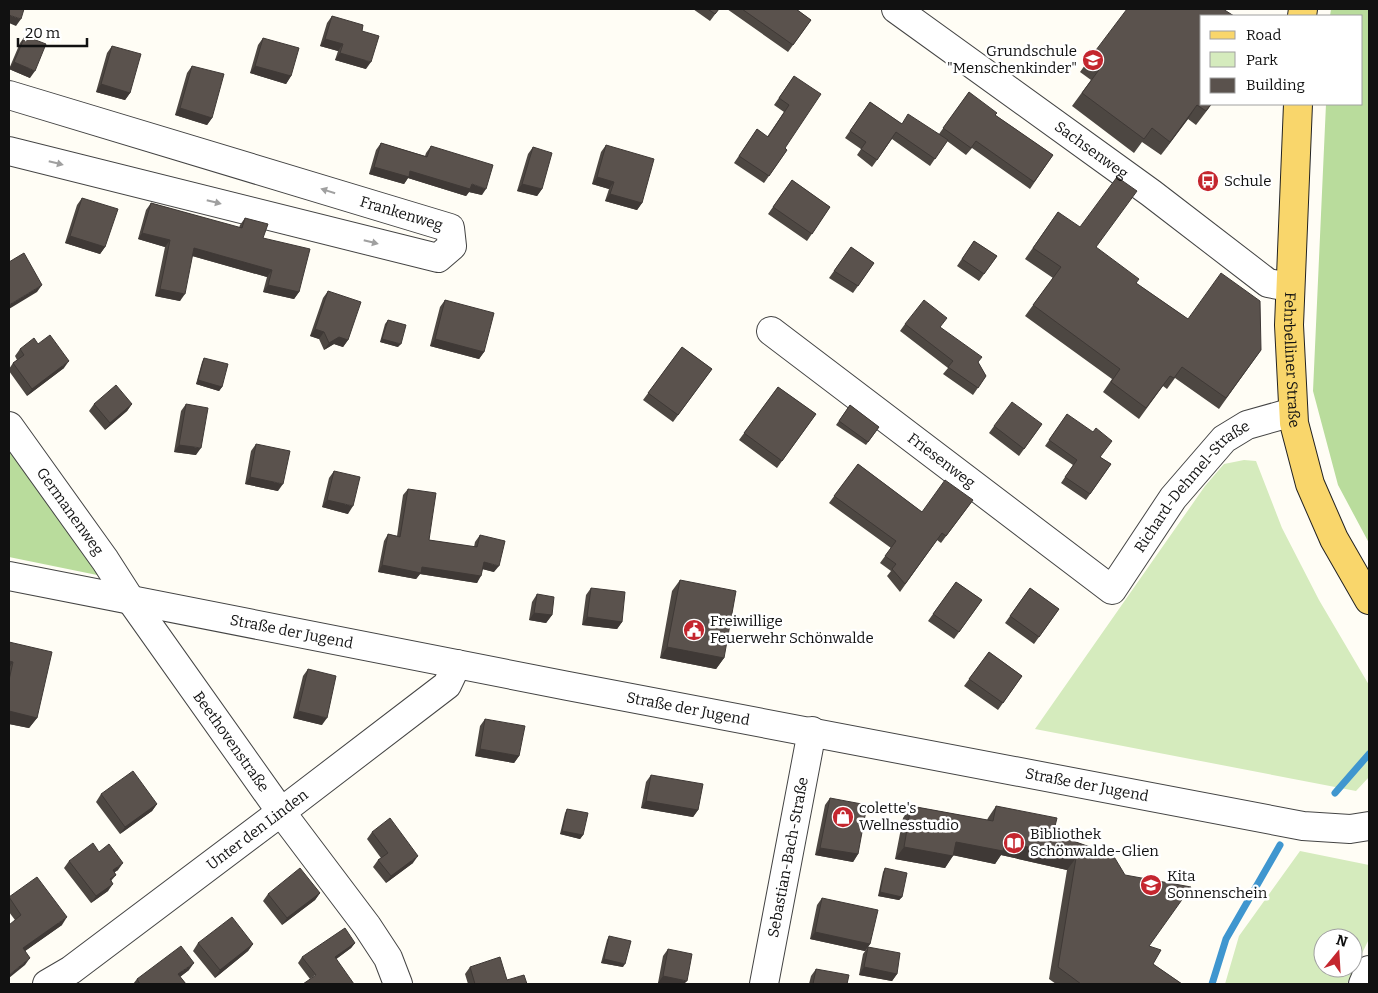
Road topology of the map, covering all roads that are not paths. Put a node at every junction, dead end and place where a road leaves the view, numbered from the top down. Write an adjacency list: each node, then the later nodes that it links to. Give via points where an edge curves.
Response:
1 (896, 9): 5 (street, Sachsenweg, via 1136,182 1268,283)
2 (9, 95): 4 (street, Frankenweg, one-way to 2, via 438,258 452,246 450,228)
3 (1298, 105): 5 (main road, Fehrbelliner Straße)
4 (9, 151)
5 (1289, 287): 7 (main road, Fehrbelliner Straße)
6 (771, 331): 10 (street, Friesenweg)
7 (1293, 412): 10 (street, Richard-Dehmel-Straße, via 1247,425 1224,439 1173,498); 12 (main road, Fehrbelliner Straße, via 1310,484 1334,539)
8 (9, 426): 11 (street, Germanenweg, via 106,560)
9 (9, 576): 11 (street, Straße der Jugend)
10 (1112, 590)
11 (130, 599): 13 (street, Straße der Jugend); 15 (street, Beethovenstraße)
12 (1369, 600)
13 (457, 664): 14 (street, Straße der Jugend); 15 (street, Unter den Linden, via 447,685)
14 (812, 731): 16 (street, Straße der Jugend, via 1304,826 1350,829); 20 (street, Sebastian-Bach-Straße)
15 (281, 812): 18 (street, Unter den Linden); 19 (street, Beethovenstraße, via 367,926 388,958)
16 (1369, 826)
17 (1369, 970): 21 (street)
18 (47, 984)
19 (398, 984)
20 (764, 984)
21 (1362, 984)

